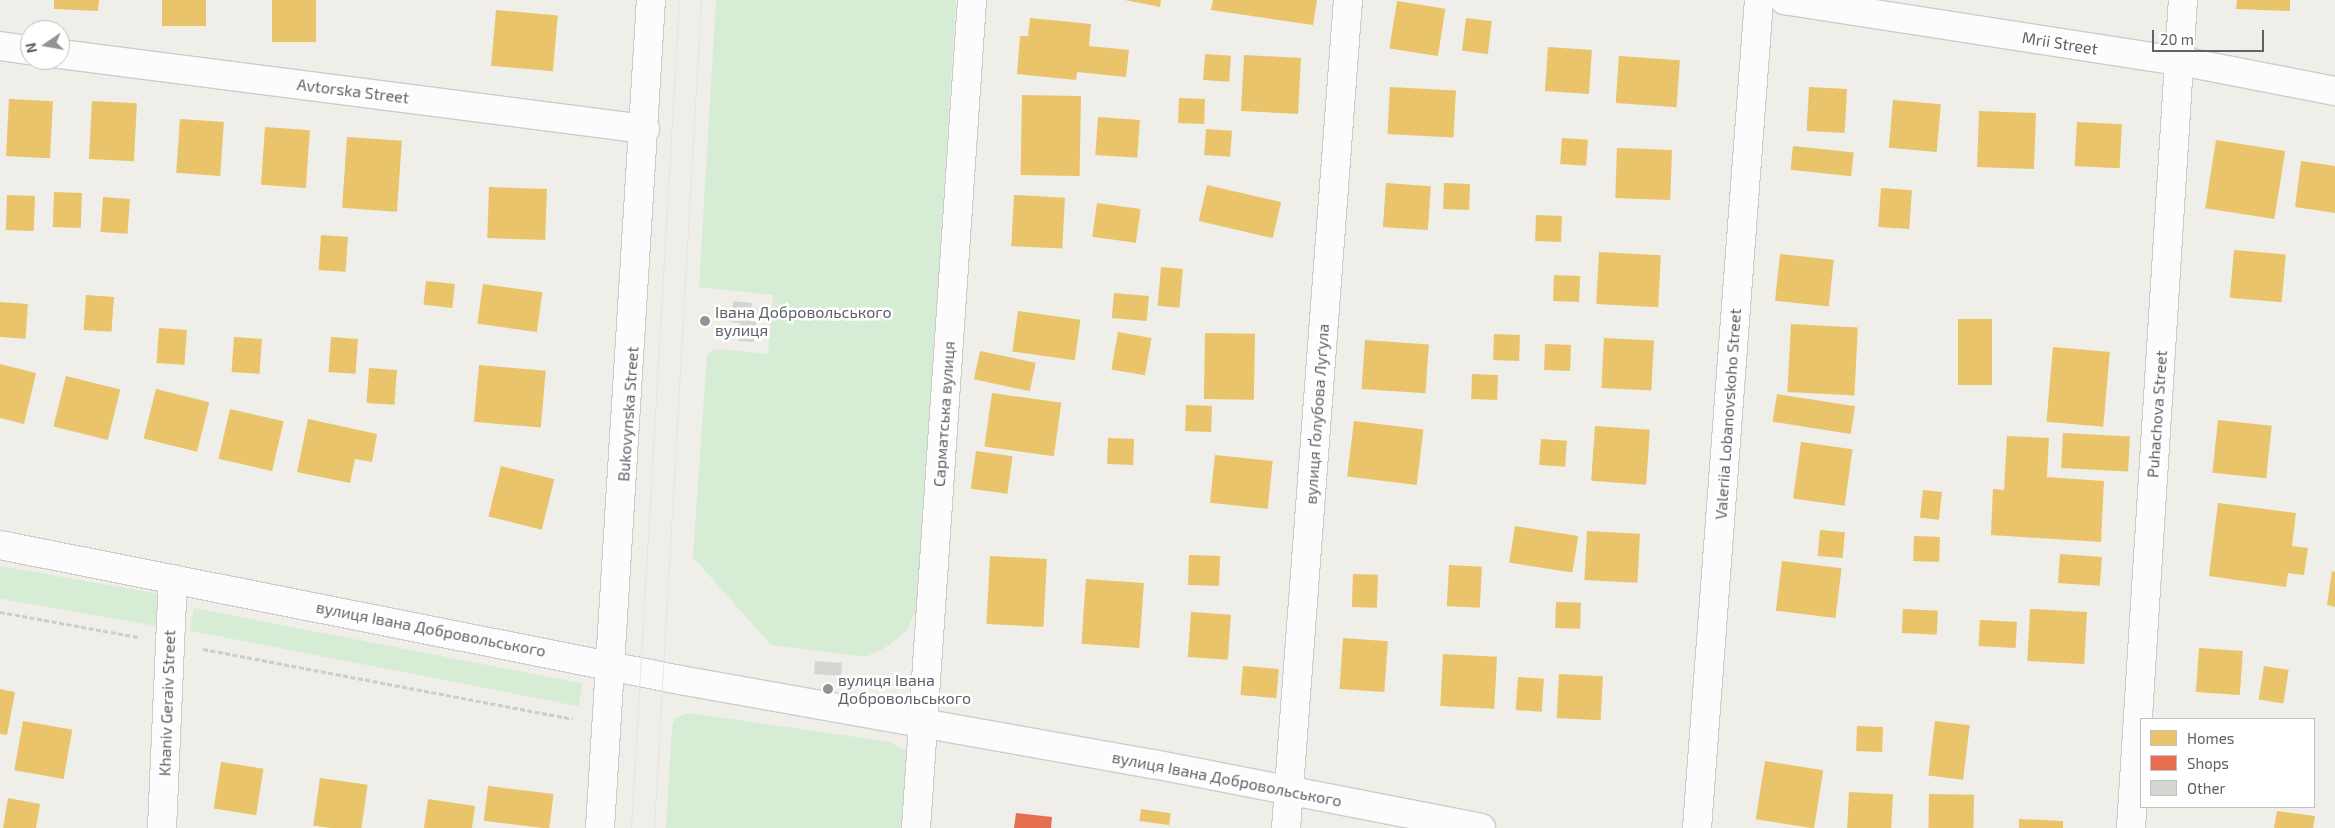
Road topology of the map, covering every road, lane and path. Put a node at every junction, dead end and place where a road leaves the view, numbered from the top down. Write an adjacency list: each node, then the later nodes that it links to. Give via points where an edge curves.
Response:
1 (651, 0): 12 (street, Bukovynska Street)
2 (972, 0): 18 (street, Сарматська вулиця)
3 (1348, 0): 20 (street, вулиця Ґолубова Луґула)
4 (1759, 0): 26 (street, Valeriia Lobanovskoho Street)
5 (1784, 0): 10 (street, Mrii Street)
6 (2183, 0): 10 (street, Puhachova Street)
7 (0, 46): 8 (street)
8 (20, 49)
9 (70, 55): 12 (street, Avtorska Street)
10 (2180, 61): 11 (street, Mrii Street); 27 (street, Puhachova Street)
11 (2335, 91)
12 (645, 129): 17 (street, Bukovynska Street)
13 (0, 546): 14 (street, вулиця Івана Добровольського)
14 (173, 579): 16 (street, Khaniv Geraiv Street); 17 (street, вулиця Івана Добровольського)
15 (0, 612): 16 (path)
16 (170, 643): 19 (path); 21 (street, Khaniv Geraiv Street)
17 (612, 665): 18 (street, вулиця Івана Добровольського); 19 (street, Bukovynska Street)
18 (923, 724): 20 (street, вулиця Івана Добровольського); 23 (street, Сарматська вулиця)
19 (608, 725): 22 (street, Bukovynska Street)
20 (1290, 791): 24 (street, вулиця Ґолубова Луґула); 25 (street, вулиця Івана Добровольського)
21 (162, 828)
22 (600, 828)
23 (916, 828)
24 (1286, 828)
25 (1481, 828)
26 (1697, 828)
27 (2131, 828)

